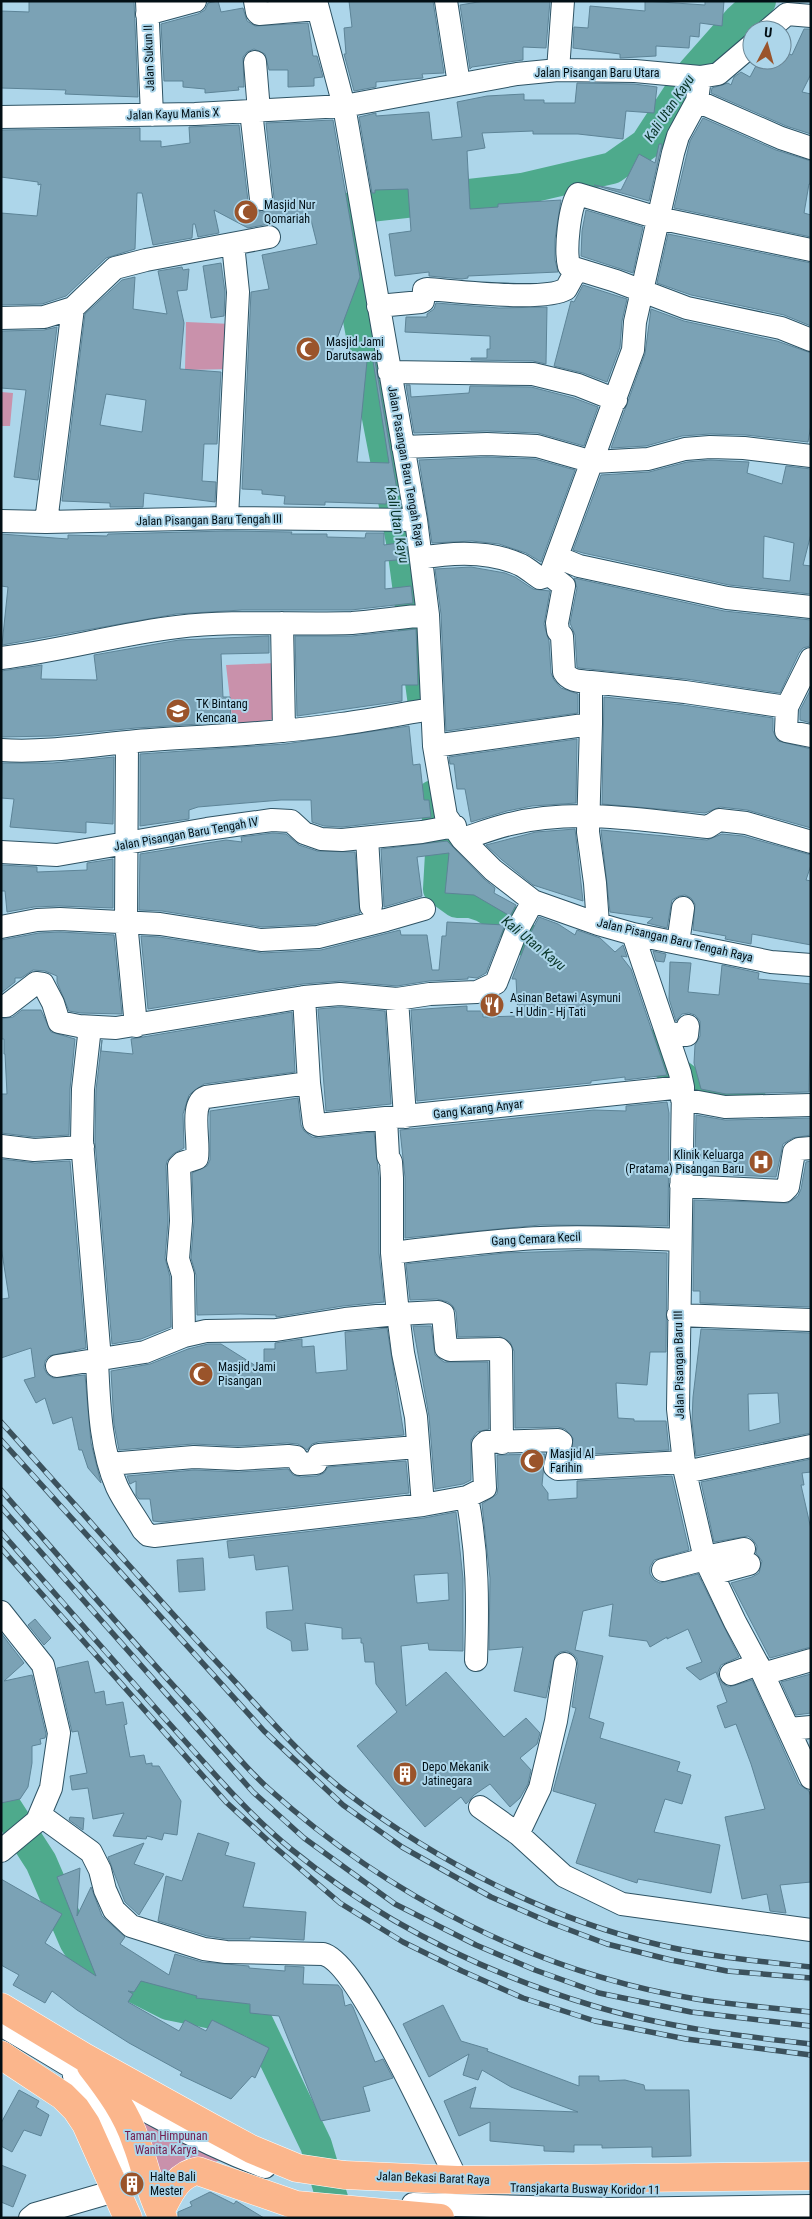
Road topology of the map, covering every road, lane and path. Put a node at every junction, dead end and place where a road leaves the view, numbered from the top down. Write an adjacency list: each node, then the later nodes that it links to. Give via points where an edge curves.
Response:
1 (195, 1): 6 (street)
2 (255, 1): 5 (street, via 259,14)
3 (446, 1): 14 (street)
4 (563, 1): 12 (street)
5 (316, 5): 16 (street, Jalan Pasangan Baru Tengah Raya)
6 (147, 7): 18 (street, Jalan Sukun II)
7 (788, 8): 8 (street); 9 (street)
8 (811, 16)
9 (777, 20)
10 (742, 54): 13 (street, Jalan Pisangan Baru Utara, via 718,74)
11 (255, 62): 17 (street)
12 (558, 70): 13 (street, Jalan Pisangan Baru Utara, via 635,70); 14 (street, Jalan Pisangan Baru Utara)
13 (700, 77): 15 (street)
14 (459, 84): 16 (street, Jalan Pisangan Baru Utara)
15 (697, 101): 20 (street); 22 (street, via 678,136)
16 (344, 106): 17 (street, Jalan Kayu Manis X); 28 (street, Jalan Pasangan Baru Tengah Raya)
17 (255, 111): 18 (street, Jalan Kayu Manis X); 21 (street)
18 (152, 115): 19 (street, Jalan Kayu Manis X)
19 (1, 118)
20 (811, 148)
21 (261, 199)
22 (658, 218): 25 (street); 26 (street, via 578,194 568,249 569,266); 27 (street)
23 (269, 237): 24 (street)
24 (233, 244): 29 (street, via 115,268); 37 (street, via 238,292)
25 (811, 250)
26 (577, 269): 27 (street); 28 (street, via 566,289 554,294 512,295 427,289 421,302)
27 (642, 292): 31 (street, via 686,308 781,328); 33 (street, via 633,350)
28 (378, 306): 32 (street, Jalan Pasangan Baru Tengah Raya)
29 (73, 308): 30 (street, via 44,318); 40 (street)
30 (1, 318)
31 (811, 340)
32 (389, 372): 33 (street, via 533,374 578,385); 34 (street, Jalan Pasangan Baru Tengah Raya)
33 (616, 400): 36 (street)
34 (403, 448): 36 (street, via 487,444 537,446); 39 (street, Jalan Pasangan Baru Tengah Raya)
35 (811, 456): 36 (street, via 710,447 685,449 648,459)
36 (593, 462): 42 (street)
37 (227, 518): 39 (street, Jalan Pisangan Baru Tengah III); 40 (street, Jalan Pisangan Baru Tengah III)
38 (1, 520): 40 (street, Jalan Pisangan Baru Tengah III)
39 (404, 520): 41 (street, Jalan Pasangan Baru Tengah Raya)
40 (46, 522)
41 (421, 558): 42 (street, via 448,553 488,556 508,560 540,578); 44 (street, Jalan Pasangan Baru Tengah Raya)
42 (554, 566): 43 (street, via 579,566 727,598); 48 (street, via 564,586 558,631 562,636 564,672 573,680)
43 (811, 607)
44 (419, 615): 45 (street, via 351,623); 50 (street, Jalan Pasangan Baru Tengah Raya)
45 (282, 623): 46 (street, via 178,627); 52 (street)
46 (1, 658)
47 (811, 660): 49 (street)
48 (591, 682): 49 (street); 51 (street)
49 (787, 707): 53 (street, via 786,732)
50 (427, 710): 52 (street); 55 (street, Jalan Pasangan Baru Tengah Raya)
51 (591, 724): 55 (street); 57 (street)
52 (284, 731): 54 (street)
53 (811, 736)
54 (127, 742): 56 (street, via 74,749); 61 (street)
55 (434, 746): 58 (street, Jalan Pasangan Baru Tengah Raya)
56 (1, 750)
57 (588, 816): 58 (street, Jalan Pisangan Baru Tengah IV); 60 (street, Jalan Pisangan Baru Tengah IV, via 708,827 719,820 746,823); 68 (street)
58 (450, 831): 59 (street, Jalan Pisangan Baru Tengah IV); 63 (street, Jalan Pisangan Baru Tengah Raya, via 493,870)
59 (367, 838): 61 (street, Jalan Pisangan Baru Tengah IV, via 321,840 304,833 290,821 272,820); 64 (street)
60 (811, 842)
61 (128, 844): 62 (street, Jalan Pisangan Baru Tengah IV, via 57,855); 67 (street)
62 (1, 852)
63 (533, 900): 68 (street, Jalan Pisangan Baru Tengah Raya); 74 (street, via 516,931 496,983 491,987 477,992)
64 (371, 906)
65 (424, 908): 67 (street, via 318,937 261,940 160,924)
66 (683, 908): 71 (street)
67 (126, 922): 69 (street, via 60,919); 76 (street)
68 (598, 924): 70 (street, Jalan Pisangan Baru Tengah Raya)
69 (1, 927)
70 (633, 934): 71 (street, Jalan Pisangan Baru Tengah Raya); 79 (street, Jalan Pisangan Baru III, via 677,1029)
71 (678, 942): 72 (street, Jalan Pisangan Baru Tengah Raya, via 771,962)
72 (811, 965)
73 (304, 997): 74 (street, via 340,994); 76 (street); 78 (street)
74 (398, 999): 81 (street)
75 (1, 1006): 77 (street, via 6,1006 36,983 43,984 58,1022)
76 (136, 1026): 77 (street)
77 (90, 1027): 83 (street, via 83,1089)
78 (310, 1083): 81 (street, Gang Karang Anyar, via 314,1123 318,1125); 91 (street, via 206,1097 198,1102 198,1158 179,1166 178,1259 183,1275)
79 (682, 1085): 80 (street, Gang Karang Anyar, via 725,1107); 81 (street, Gang Karang Anyar); 85 (street, Jalan Pisangan Baru III)
80 (811, 1105)
81 (396, 1118): 87 (street, via 388,1156 392,1178)
82 (1, 1146): 83 (street, via 34,1150)
83 (83, 1147): 92 (street)
84 (811, 1148): 85 (street, via 794,1152 788,1187 784,1191)
85 (681, 1186): 86 (street, Jalan Pisangan Baru III)
86 (680, 1240): 87 (street, Gang Cemara Kecil, via 542,1238); 89 (street, Jalan Pisangan Baru III)
87 (392, 1253): 88 (street)
88 (398, 1314): 91 (street, via 276,1330 206,1330); 94 (street, via 443,1314 446,1348 450,1350 499,1348); 96 (street)
89 (678, 1315): 90 (street); 98 (street, Jalan Pisangan Baru III, via 678,1409)
90 (811, 1320)
91 (184, 1336): 92 (street, via 145,1352)
92 (98, 1360): 93 (street); 97 (street, via 101,1415)
93 (57, 1366)
94 (502, 1443): 98 (street, via 558,1440 561,1442 555,1467 558,1469); 99 (street, via 486,1442 483,1445 485,1488)
95 (811, 1446): 98 (street)
96 (418, 1447): 97 (street, via 319,1455 316,1463 300,1464 296,1457 288,1456 194,1457); 100 (street)
97 (109, 1464): 100 (street, via 118,1488 144,1530 154,1536)
98 (684, 1467): 102 (street, Jalan Pisangan Baru III)
99 (467, 1498): 100 (street); 105 (street, via 477,1565)
100 (423, 1505)
101 (746, 1556): 102 (street)
102 (707, 1564): 103 (street); 108 (street, Jalan Pisangan Baru III)
103 (663, 1570)
104 (1, 1612): 113 (street, via 43,1665 59,1733 51,1788)
105 (476, 1660)
106 (811, 1660): 108 (street)
107 (565, 1664): 114 (street, via 540,1788)
108 (760, 1669): 109 (street); 110 (street, Jalan Pisangan Baru III)
109 (731, 1674)
110 (800, 1728): 111 (street, Jalan Pisangan Baru III)
111 (811, 1778)
112 (480, 1807): 114 (street)
113 (38, 1818): 115 (street); 125 (street, via 91,1852 114,1910 131,1926 204,1949 323,1954 333,1958 388,2038)
114 (518, 1834): 116 (street, via 564,1876 622,1904)
115 (4, 1848)
116 (811, 1930)
117 (1, 2007): 121 (main road, Jalan Bekasi Barat Raya)
118 (1, 2025): 119 (street)
119 (32, 2043): 122 (street); 131 (street, via 88,2090)
120 (1, 2055): 128 (main road, via 63,2096 76,2109 86,2124)
121 (84, 2057): 122 (main road); 126 (main road, Jalan Bekasi Barat Raya, via 251,2149)
122 (109, 2090): 126 (street, via 186,2132); 131 (main road, via 136,2140)
123 (811, 2176): 125 (main road, Jalan Bekasi Barat Raya)
124 (346, 2179): 125 (main road, Jalan Bekasi Barat Raya); 126 (main road, Jalan Bekasi Barat Raya); 127 (street, Transjakarta Busway Koridor 11, via 608,2192)
125 (457, 2180)
126 (300, 2187): 130 (main road, Jalan Bekasi Barat Raya); 131 (main road, Jalan Bekasi Barat Raya, via 296,2205 198,2171 184,2175)
127 (811, 2187)
128 (115, 2191): 132 (street); 133 (main road)
129 (811, 2206): 130 (street, Transjakarta Busway Koridor 11, via 609,2209 432,2205)
130 (363, 2207): 134 (main road, Jalan Bekasi Barat Raya)
131 (159, 2213)
132 (33, 2216)
133 (128, 2218)
134 (440, 2218)

